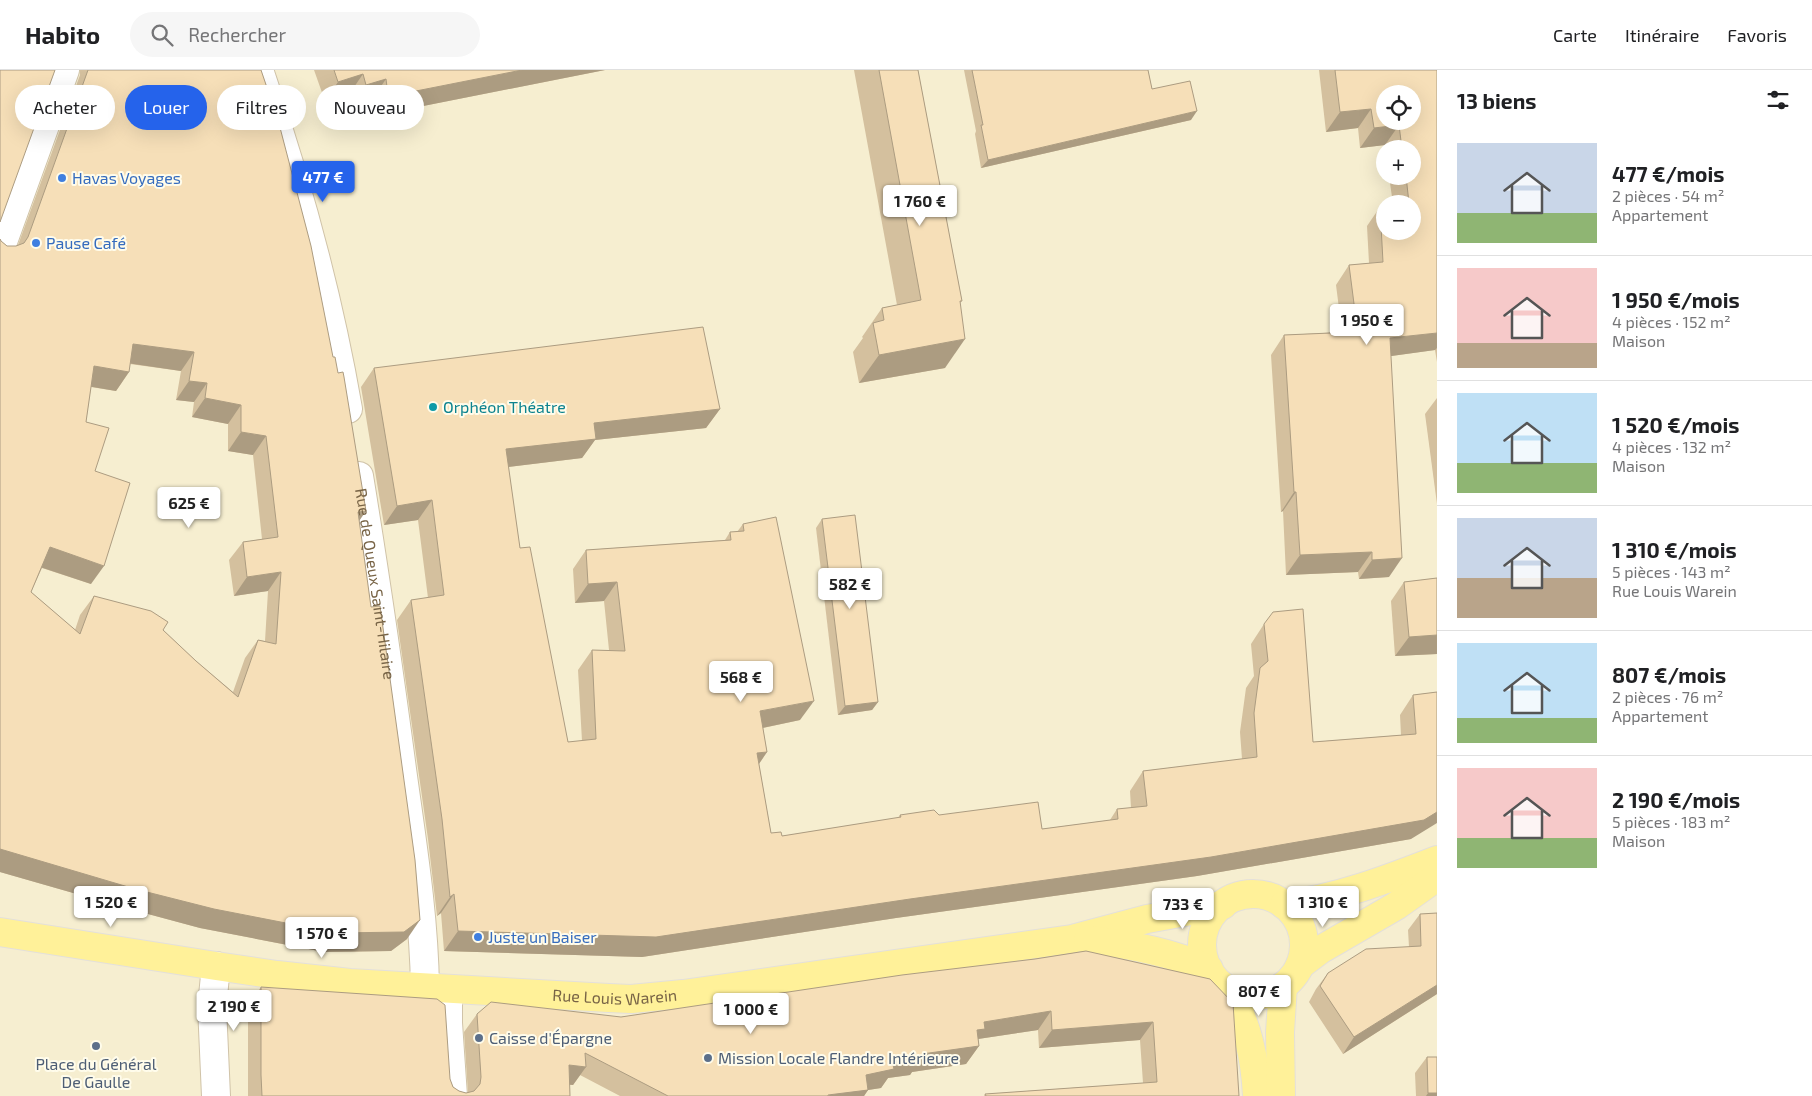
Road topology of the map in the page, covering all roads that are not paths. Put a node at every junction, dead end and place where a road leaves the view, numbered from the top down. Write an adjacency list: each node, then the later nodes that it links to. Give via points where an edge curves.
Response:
1 (65, 70): 3 (street)
2 (260, 70): 13 (street, Rue de Queux Saint-Hilaire, via 307,224 338,350 381,612 423,932)
3 (0, 250)
4 (1437, 860): 7 (main road, via 1362,887)
5 (1437, 877): 12 (main road, via 1396,906 1320,950)
6 (1223, 905): 7 (main road, via 1234,898 1254,894); 9 (main road, Rue Louis Warein, via 1147,919); 11 (main road, via 1205,930 1203,946)
7 (1284, 905): 12 (main road, via 1294,915 1302,933 1303,952)
8 (0, 932): 10 (main road)
9 (1072, 939): 11 (main road, Rue Louis Warein, via 1138,946); 13 (main road, Rue Louis Warein, via 654,998 571,997)
10 (216, 966): 13 (main road, Rue Louis Warein, via 303,978); 15 (street, via 212,1020)
11 (1208, 969): 14 (main road)
12 (1292, 975): 14 (main road, via 1271,993 1243,995); 18 (main road, via 1280,1032)
13 (437, 988): 16 (street, Rue de Queux Saint-Hilaire, via 448,1023)
14 (1230, 990): 17 (main road, via 1249,1038)
15 (216, 1096)
16 (453, 1096)
17 (1257, 1096)
18 (1281, 1096)

